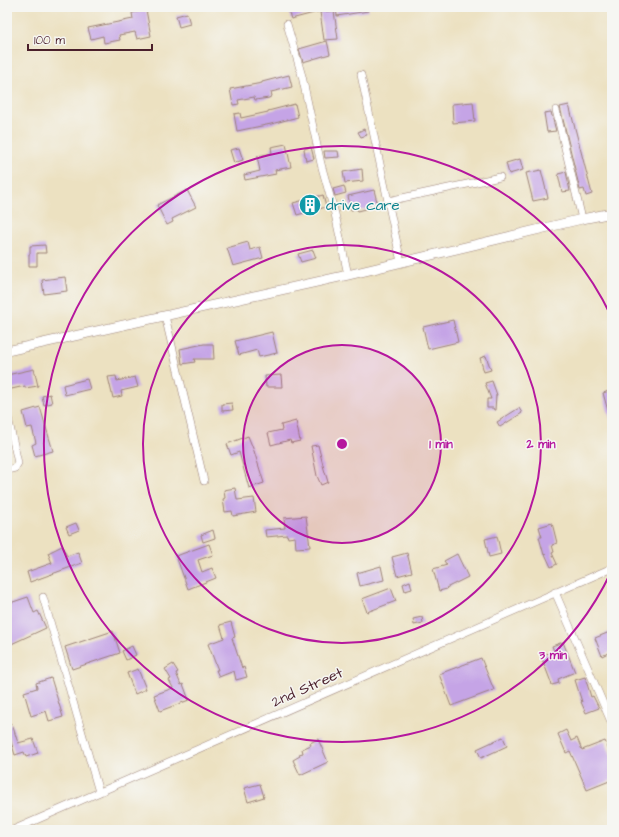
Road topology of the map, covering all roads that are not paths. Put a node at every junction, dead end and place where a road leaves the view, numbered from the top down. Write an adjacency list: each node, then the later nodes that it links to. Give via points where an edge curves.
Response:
1 (287, 24): 9 (street, via 302,76)
2 (361, 75): 5 (street)
3 (556, 110): 7 (street)
4 (500, 177): 5 (street)
5 (388, 201): 8 (street)
6 (612, 213): 7 (main road)
7 (582, 219): 8 (main road)
8 (402, 262): 9 (main road)
9 (348, 275): 10 (main road)
10 (165, 316): 11 (main road); 14 (street)
11 (7, 351)
12 (7, 414): 13 (street, via 18,463 15,468)
13 (7, 470)
14 (204, 481)
15 (612, 568): 16 (street, 2nd Street)
16 (555, 592): 18 (street); 19 (street, 2nd Street)
17 (43, 597): 19 (street)
18 (612, 724)
19 (99, 792): 20 (street, 2nd Street)
20 (13, 830)

